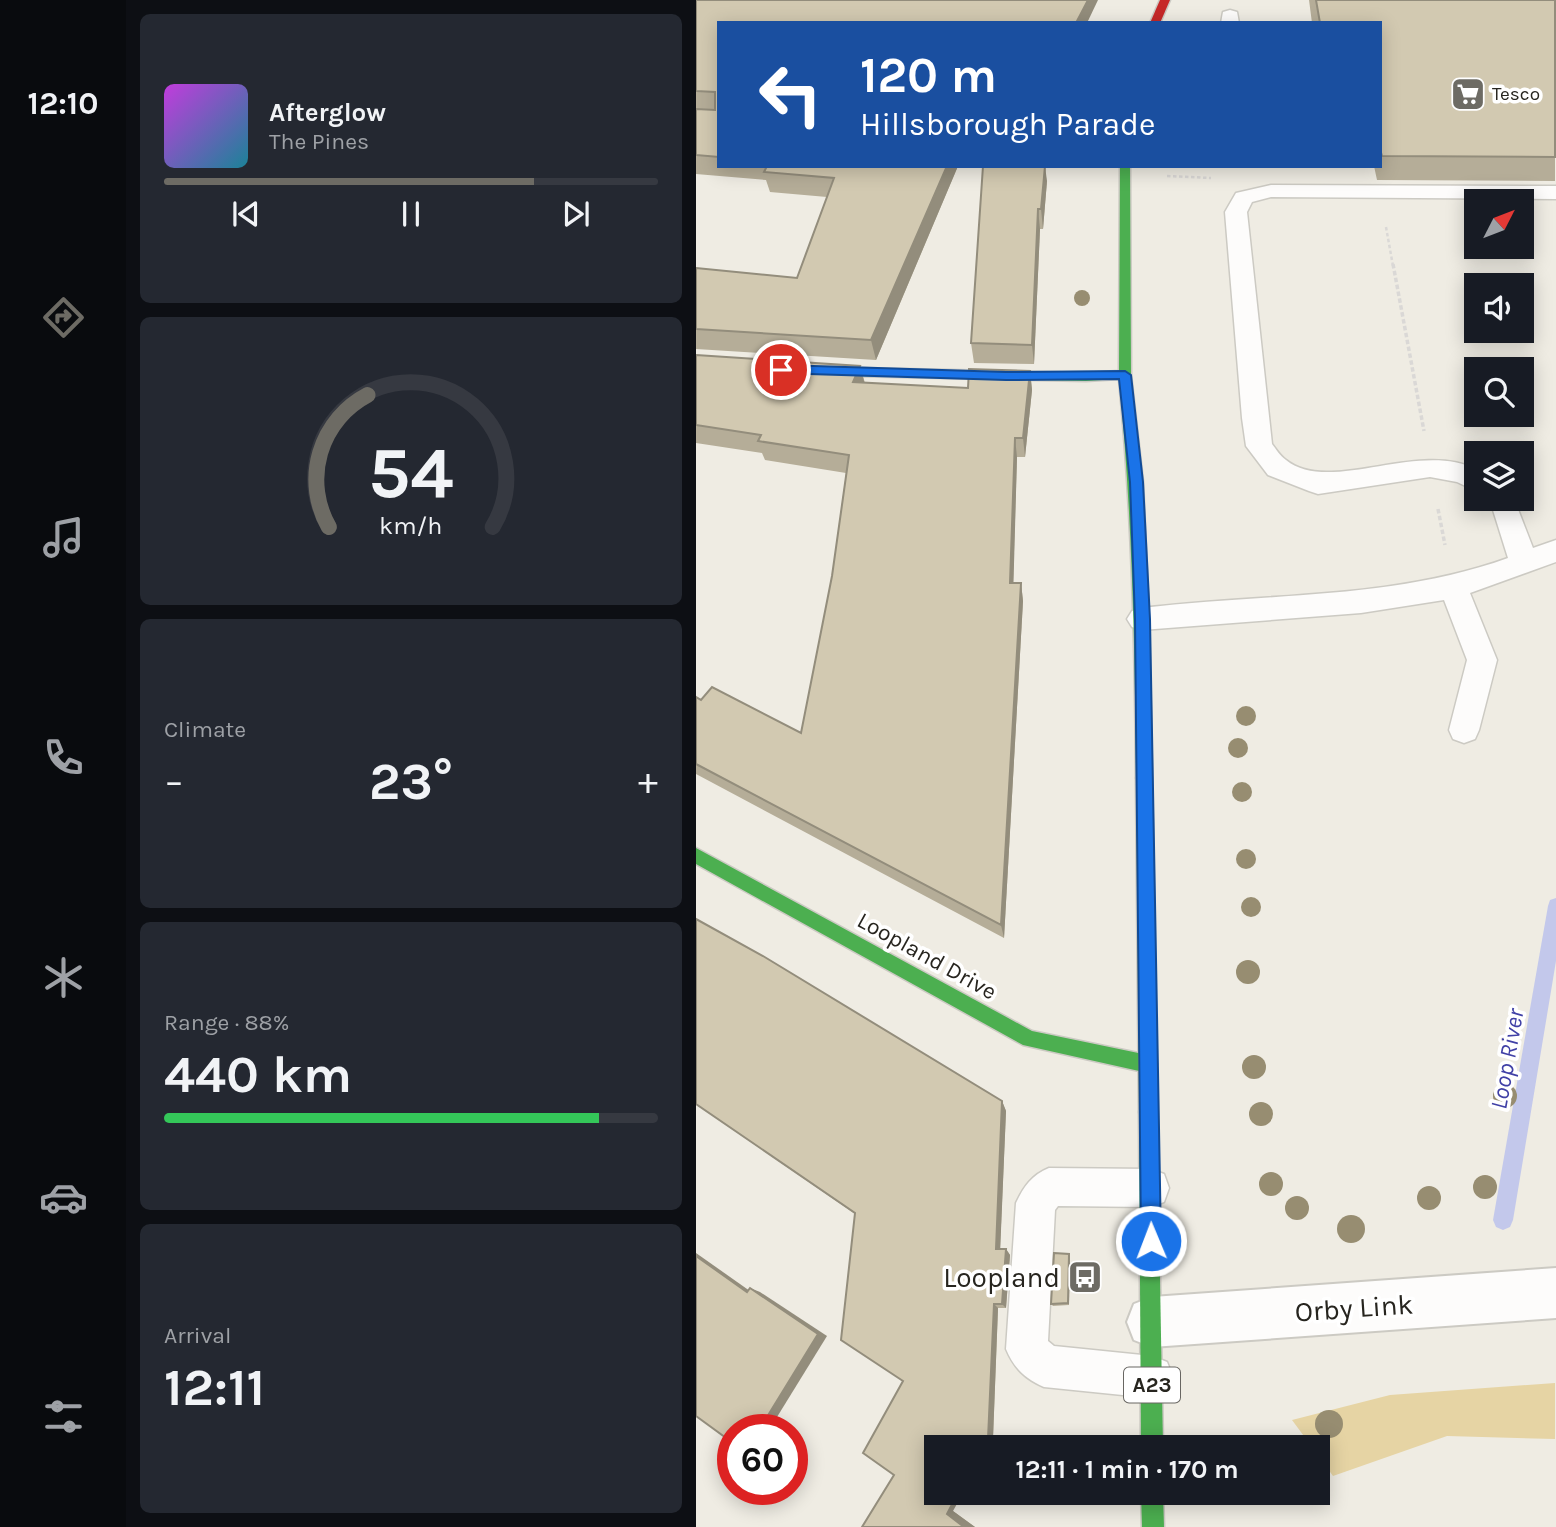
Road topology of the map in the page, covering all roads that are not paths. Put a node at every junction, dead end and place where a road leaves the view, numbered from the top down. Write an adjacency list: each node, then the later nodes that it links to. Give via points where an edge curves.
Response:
1 (1166, 0): 2 (main road)
2 (1156, 21)
3 (1124, 171): 6 (main road, A23)
4 (1555, 193): 7 (lane, via 1257,192 1238,202 1259,446 1277,468 1318,484 1430,468)
5 (794, 370): 6 (main road)
6 (1125, 375): 12 (main road, A23, via 1136,482)
7 (1464, 475)
8 (1507, 511): 10 (lane)
9 (1555, 550): 10 (lane)
10 (1524, 564): 11 (lane)
11 (1453, 585): 12 (lane, via 1395,598); 13 (lane, via 1482,660)
12 (1142, 619): 15 (main road, A23)
13 (1464, 730)
14 (696, 855): 15 (main road, Loopland Drive, via 1029,1039)
15 (1148, 1064): 16 (main road, A23)
16 (1150, 1188): 18 (main road, A23); 19 (lane, via 1050,1187 1036,1203 1027,1349 1044,1366)
17 (1555, 1293): 18 (street, Orby Link)
18 (1152, 1322): 19 (main road, A23)
19 (1152, 1377): 20 (main road, A23)
20 (1152, 1435)
21 (1152, 1505): 22 (main road)
22 (1153, 1527)

